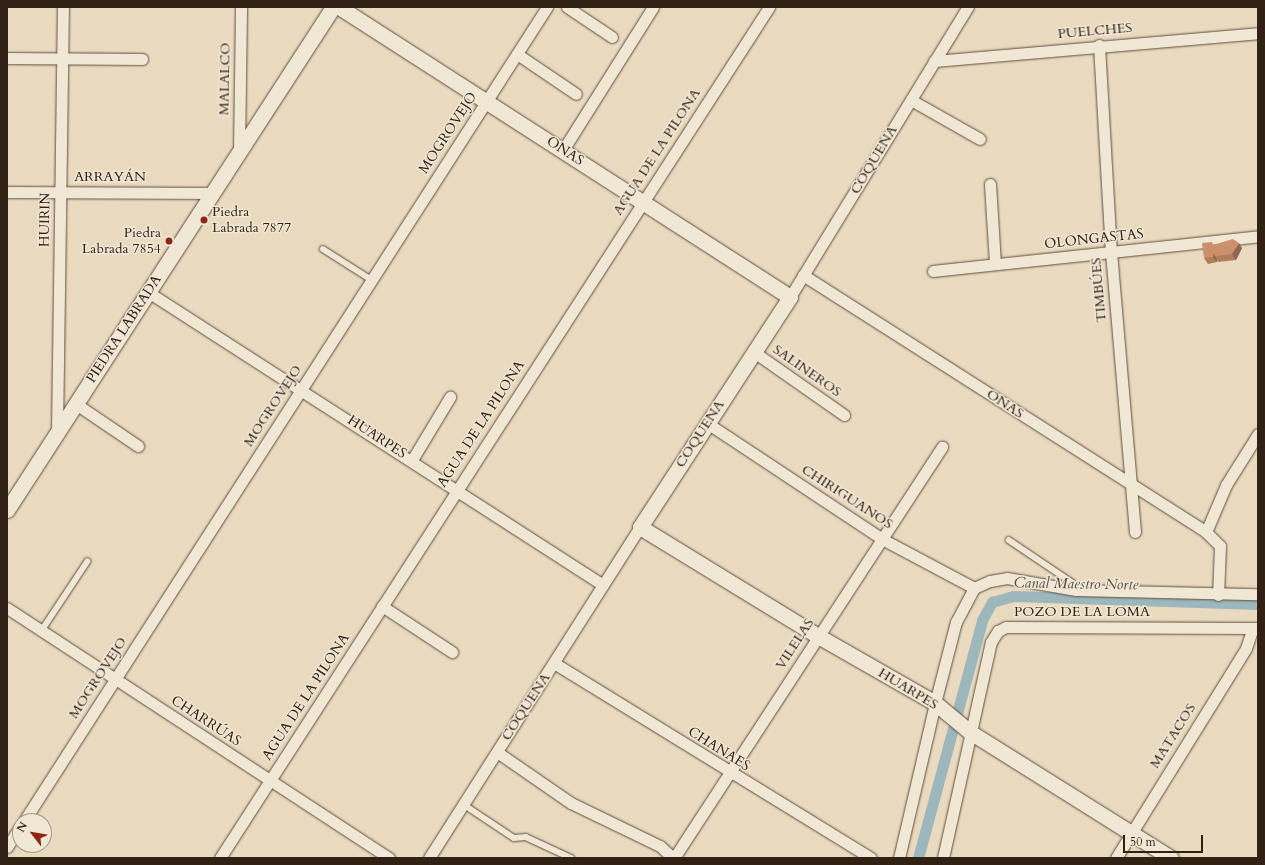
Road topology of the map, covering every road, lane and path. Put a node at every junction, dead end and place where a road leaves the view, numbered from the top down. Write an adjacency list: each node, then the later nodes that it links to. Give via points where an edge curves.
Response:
1 (63, 7): 15 (street, HUIRIN)
2 (241, 7): 23 (street, MALALCO)
3 (333, 7): 23 (main road, PIEDRA LABRADA)
4 (339, 7): 20 (main road, ONAS)
5 (547, 7): 13 (street, MOGROVEJO)
6 (567, 7): 11 (street)
7 (653, 7): 22 (street)
8 (769, 7): 28 (street, AGUA DE LA PILONA)
9 (968, 7): 17 (street, COQUENA)
10 (1258, 33): 12 (street, PUELCHES)
11 (612, 36)
12 (1099, 45): 17 (street, PUELCHES); 31 (street, TIMBÚES)
13 (517, 54): 18 (street); 20 (street, MOGROVEJO)
14 (7, 58): 15 (street)
15 (62, 58): 16 (street); 26 (street, HUIRIN)
16 (142, 59)
17 (934, 61): 19 (street, COQUENA)
18 (576, 94)
19 (911, 100): 21 (street); 34 (street, COQUENA)
20 (487, 101): 22 (main road, ONAS); 35 (street, MOGROVEJO)
21 (980, 139)
22 (564, 150): 28 (main road, ONAS)
23 (239, 152): 27 (main road, PIEDRA LABRADA)
24 (990, 184): 32 (street)
25 (7, 192): 26 (street, ARRAYÁN)
26 (60, 192): 27 (street, ARRAYÁN); 44 (street, HUIRIN)
27 (213, 193): 36 (main road, PIEDRA LABRADA)
28 (643, 201): 37 (main road, ONAS); 50 (street, AGUA DE LA PILONA)
29 (1258, 236): 31 (street, OLONGASTAS)
30 (323, 249): 35 (lane)
31 (1110, 252): 32 (street, OLONGASTAS); 49 (street, TIMBÚES)
32 (995, 264): 33 (street, OLONGASTAS)
33 (933, 271)
34 (804, 275): 37 (street, COQUENA); 49 (street, ONAS)
35 (372, 280): 39 (street, MOGROVEJO)
36 (148, 292): 39 (street, HUARPES); 41 (main road, PIEDRA LABRADA)
37 (790, 297): 38 (main road, COQUENA)
38 (754, 352): 42 (street, SALINEROS); 43 (main road, COQUENA)
39 (301, 389): 48 (street, HUARPES); 70 (street, MOGROVEJO)
40 (450, 397): 48 (street)
41 (76, 404): 44 (main road, PIEDRA LABRADA); 46 (street)
42 (844, 414)
43 (707, 423): 52 (main road, COQUENA); 55 (street, CHIRIGUANOS)
44 (57, 433): 51 (main road, PIEDRA LABRADA)
45 (1258, 434): 54 (street, via 1226,485)
46 (138, 446)
47 (942, 447): 55 (street, VILELAS)
48 (412, 460): 50 (street, HUARPES)
49 (1131, 484): 53 (street, TIMBÚES); 54 (street, ONAS)
50 (458, 489): 58 (street, HUARPES); 63 (street, AGUA DE LA PILONA)
51 (7, 510)
52 (640, 527): 58 (street, COQUENA); 67 (main road, HUARPES)
53 (1135, 532)
54 (1206, 532): 62 (street, ONAS, via 1220,546)
55 (882, 539): 59 (street, CHIRIGUANOS); 67 (street, VILELAS)
56 (1009, 540): 60 (lane, via 1073,583)
57 (86, 562): 66 (lane)
58 (603, 585): 69 (street, COQUENA)
59 (974, 588): 60 (street, POZO DE LA LOMA, via 990,581 1007,578); 71 (street, via 956,622)
60 (1076, 590): 62 (street, POZO DE LA LOMA)
61 (1258, 594): 62 (street, POZO DE LA LOMA)
62 (1218, 595)
63 (382, 606): 68 (street); 75 (street, AGUA DE LA PILONA)
64 (7, 608): 66 (street, CHARRÚAS)
65 (1256, 628): 72 (street, POZO DE LA LOMA, via 1006,627 998,631 991,642); 78 (street, MATACOS)
66 (42, 630): 70 (street, CHARRÚAS)
67 (818, 636): 71 (main road, HUARPES); 74 (street, VILELAS)
68 (452, 652)
69 (554, 664): 73 (street, COQUENA); 74 (street, CHANAES)
70 (115, 679): 75 (street, CHARRÚAS); 77 (street, MOGROVEJO)
71 (934, 703): 72 (main road, HUARPES); 85 (street)
72 (970, 732): 78 (main road, HUARPES); 86 (street, POZO DE LA LOMA)
73 (497, 752): 76 (street, COQUENA); 83 (street, via 571,803 660,846)
74 (729, 773): 83 (street, VILELAS); 84 (street, CHANAES)
75 (270, 781): 79 (street, AGUA DE LA PILONA); 80 (street, CHARRÚAS)
76 (463, 804): 81 (street, COQUENA); 82 (lane, via 514,838 526,837)
77 (29, 813)
78 (1131, 832): 87 (street, MATACOS); 88 (main road, HUARPES)
79 (220, 858)
80 (389, 858)
81 (429, 858)
82 (571, 858)
83 (673, 858)
84 (871, 858)
85 (899, 858)
86 (943, 858)
87 (1116, 858)
88 (1171, 858)

